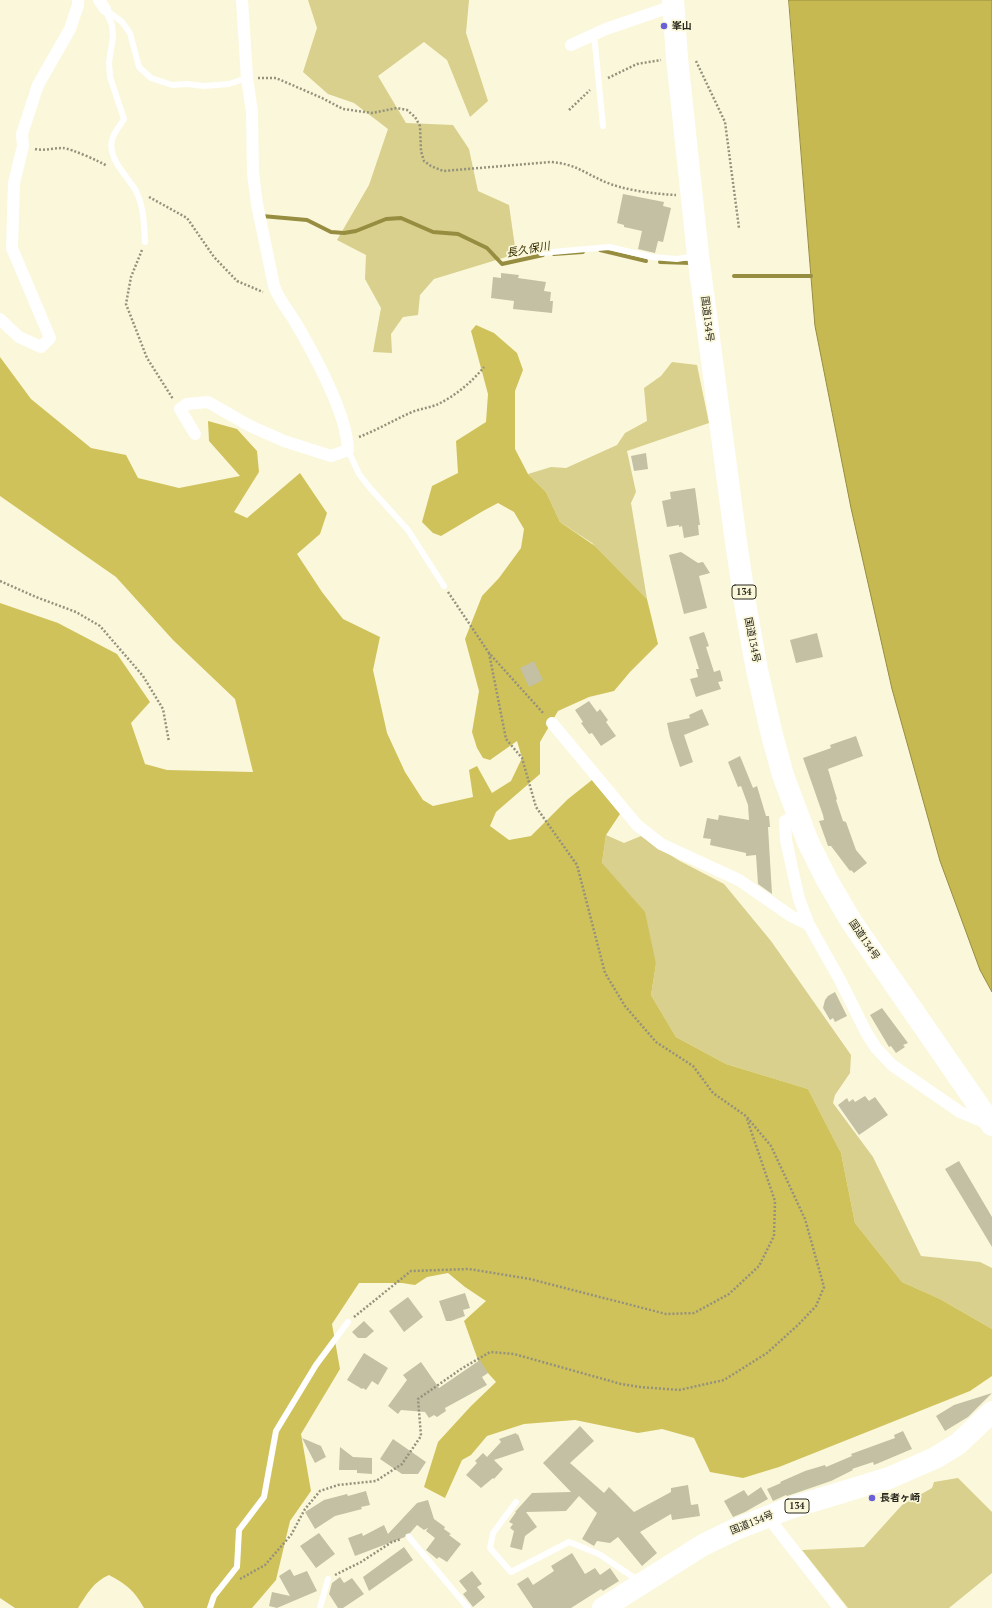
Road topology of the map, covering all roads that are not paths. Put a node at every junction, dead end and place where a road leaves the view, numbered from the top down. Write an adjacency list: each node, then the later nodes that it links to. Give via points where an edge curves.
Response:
1 (78, 0): 12 (street, via 70,29 38,85 22,134 23,146 14,183 12,248 50,338 41,347 19,338)
2 (242, 0): 7 (street)
3 (673, 3): 5 (street); 11 (highway, 国道134号 / 134, via 685,57 692,196)
4 (102, 4): 7 (lane, via 130,33 139,67 151,78 172,85 204,86 229,84); 9 (lane, via 112,25 110,77 124,119 113,136 111,147 118,166 136,191 143,208)
5 (594, 34): 6 (street); 8 (lane)
6 (570, 45)
7 (247, 78): 14 (street, via 252,112 257,204 274,286 278,298 297,324 322,373 340,414)
8 (603, 126)
9 (145, 242)
10 (541, 253): 11 (lane, via 609,248 652,257 677,259)
11 (698, 255): 17 (highway, 国道134号 / 134, via 746,609 772,736)
12 (0, 319)
13 (196, 434): 14 (street, via 180,409 187,404 208,402 250,426 284,441 331,456)
14 (348, 446): 15 (lane, via 359,474 408,530)
15 (444, 586)
16 (552, 723): 18 (street, via 637,825 661,844 739,880 791,916)
17 (797, 815): 18 (street, via 785,821 786,840 799,899); 19 (highway, 国道134号 / 134, via 827,880 851,921)
18 (809, 925): 19 (street, via 876,1048 892,1065 960,1112)
19 (992, 1125)
20 (348, 1322): 27 (lane, via 316,1364 276,1431 264,1497 239,1530 237,1568 214,1596)
21 (992, 1412): 23 (highway, 国道134号 / 134, via 958,1444 935,1458 889,1478)
22 (516, 1502): 26 (lane, via 493,1534 490,1548 511,1572 569,1542 599,1554)
23 (767, 1516): 26 (highway, 国道134号 / 134, via 703,1545); 31 (street)
24 (409, 1537): 29 (lane)
25 (328, 1579): 28 (lane)
26 (642, 1583): 30 (highway, 国道134号 / 134)
27 (210, 1608)
28 (320, 1608)
29 (468, 1608)
30 (602, 1608)
31 (839, 1608)

